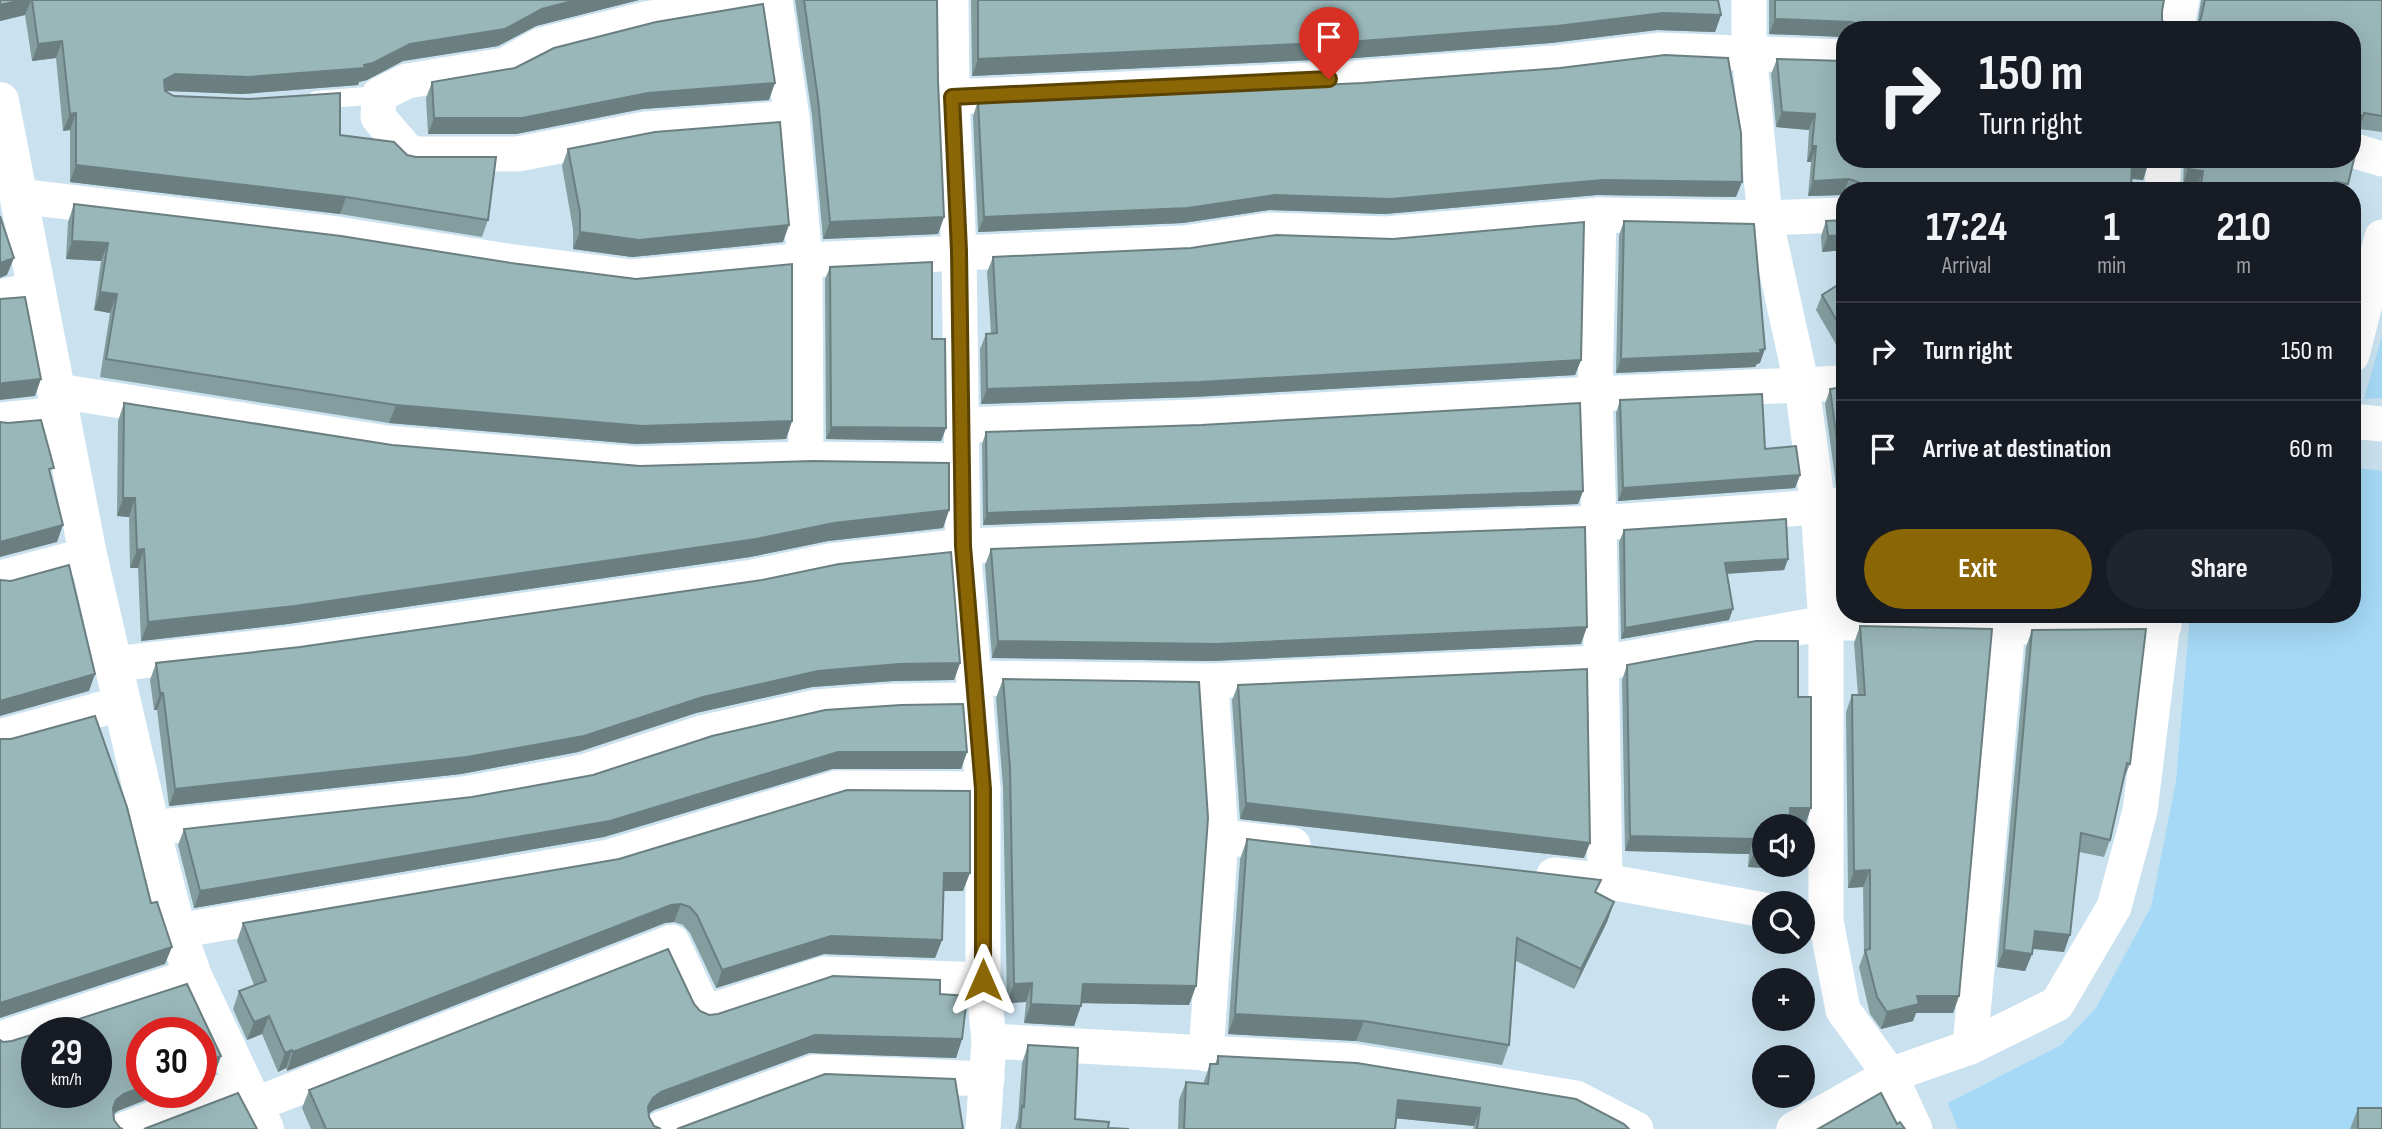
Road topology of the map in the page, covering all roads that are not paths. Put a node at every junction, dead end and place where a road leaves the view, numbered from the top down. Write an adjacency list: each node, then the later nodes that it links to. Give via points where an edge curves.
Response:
1 (755, 0): 9 (street, via 646,19 541,45 505,65 407,81)
2 (775, 0): 13 (street)
3 (951, 0): 10 (street)
4 (1749, 0): 7 (street)
5 (2182, 0): 6 (street)
6 (2178, 21)
7 (1749, 52): 8 (street); 10 (street, via 1659,50 1356,78); 19 (street)
8 (1836, 57)
9 (379, 95): 12 (lane); 13 (street, via 378,117 410,154 518,154 646,129)
10 (952, 97): 21 (street)
11 (0, 101): 16 (street)
12 (296, 101)
13 (792, 118): 22 (street)
14 (2361, 153): 15 (street)
15 (2382, 159)
16 (11, 186): 22 (street, via 632,277); 23 (street)
17 (1599, 215): 19 (street); 21 (street, via 1386,234 1269,230 1185,243); 28 (street)
18 (1836, 215): 19 (street)
19 (1765, 218): 27 (street)
20 (2382, 237): 25 (street)
21 (959, 251): 22 (street); 33 (street)
22 (805, 260): 34 (street)
23 (38, 289): 24 (street); 29 (street)
24 (0, 297)
25 (2361, 320)
26 (1836, 384): 27 (street)
27 (1802, 386): 28 (street); 36 (street)
28 (1595, 394): 33 (street); 37 (street)
29 (59, 402): 30 (street); 34 (street, via 387,443 635,464); 39 (street)
30 (0, 420)
31 (2361, 422): 32 (street)
32 (2382, 424)
33 (962, 425): 35 (street)
34 (806, 459): 35 (street)
35 (960, 461): 38 (street)
36 (1831, 505): 37 (street); 41 (street)
37 (1599, 523): 38 (street); 46 (street)
38 (963, 546): 45 (street, via 830,561 753,577 291,643); 48 (street)
39 (88, 555): 40 (street); 45 (street)
40 (0, 578)
41 (1826, 623): 42 (street); 46 (street); 57 (street)
42 (1836, 623)
43 (2009, 623): 65 (street)
44 (2164, 623): 65 (street, via 2140,811 2115,907 2057,1004)
45 (114, 663): 49 (street)
46 (1602, 663): 47 (street); 56 (street)
47 (1211, 681): 48 (street); 53 (street)
48 (975, 689): 51 (street); 52 (street, via 816,707 701,733 583,772 464,794)
49 (122, 703): 50 (street); 52 (street)
50 (0, 737)
51 (983, 789): 60 (street, via 837,788 609,857); 62 (street)
52 (150, 828): 60 (street)
53 (1221, 837): 54 (street); 66 (street)
54 (1331, 850)
55 (1522, 872): 56 (street)
56 (1605, 881): 58 (street)
57 (1815, 894)
58 (1752, 908)
59 (1815, 922): 67 (street, via 1843,1010)
60 (177, 931): 61 (street)
61 (193, 976): 63 (street); 69 (street)
62 (983, 980): 64 (street); 69 (street, via 824,974 705,1013 672,942)
63 (0, 1040)
64 (989, 1041): 66 (street); 68 (street)
65 (1970, 1047): 67 (street)
66 (1206, 1054): 73 (street, via 1353,1061 1576,1098)
67 (1890, 1074): 74 (street); 75 (street)
68 (987, 1079): 71 (street, via 815,1072); 72 (street)
69 (253, 1106): 70 (street)
70 (126, 1129)
71 (661, 1129)
72 (983, 1129)
73 (1636, 1129)
74 (1794, 1129)
75 (1915, 1129)

